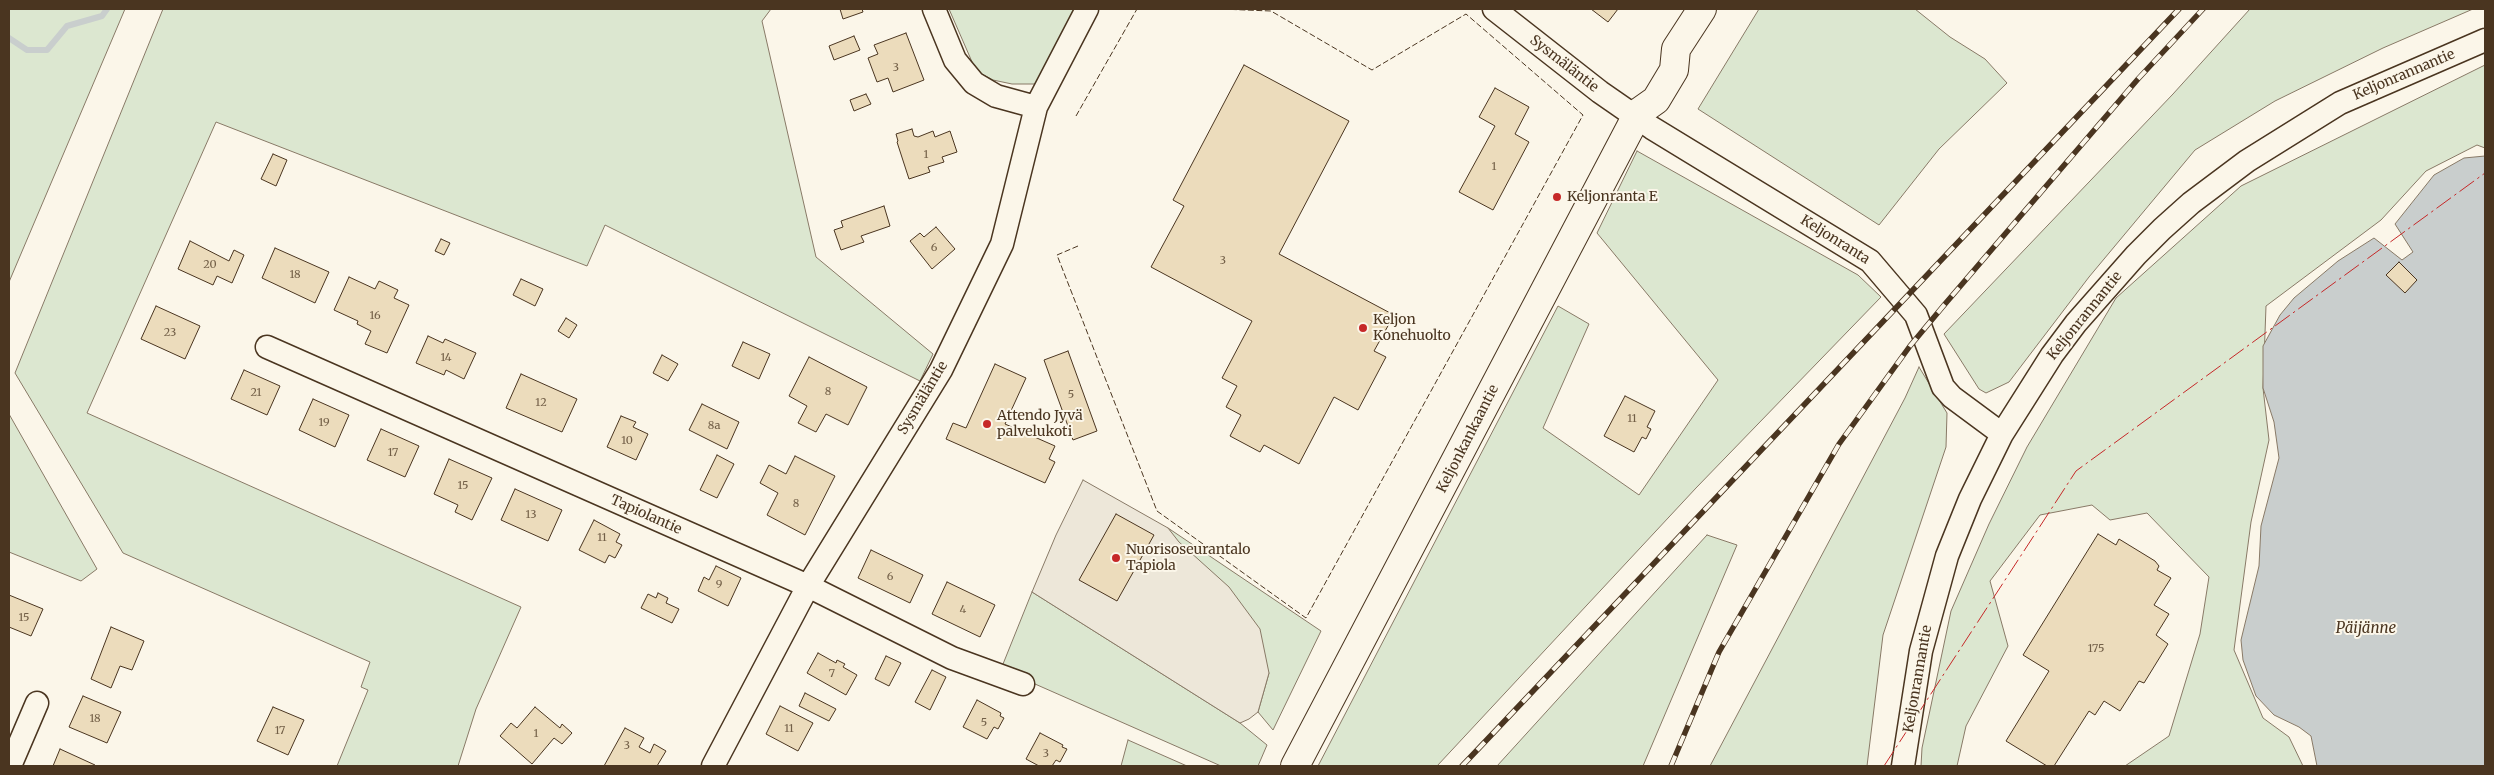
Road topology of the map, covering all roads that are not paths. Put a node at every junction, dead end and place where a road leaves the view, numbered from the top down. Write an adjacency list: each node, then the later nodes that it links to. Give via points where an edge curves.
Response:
1 (934, 9): 6 (street, via 955,60 974,83 996,96)
2 (1087, 9): 6 (street, Sysmäläntie)
3 (1494, 9): 7 (street, Sysmäläntie, via 1600,92)
4 (1702, 9): 7 (main road, Keljonkankaantie, via 1676,49 1674,70 1656,100)
5 (2485, 40): 9 (street, Keljonrannantie, via 2340,103 2247,161 2191,203 2136,255 2076,323)
6 (1036, 107): 10 (street, Sysmäläntie, via 1002,244 941,370)
7 (1637, 114): 9 (street, Keljonranta, via 1870,261 1916,315 1944,387 1952,397); 15 (main road, Keljonkankaantie)
8 (267, 347): 10 (street, Tapiolantie)
9 (2002, 434): 16 (street, Keljonrannantie, via 1970,499 1935,596 1921,650)
10 (808, 586): 11 (street, Tapiolantie, via 952,658); 14 (street, Sysmäläntie)
11 (1023, 684)
12 (37, 703): 13 (street)
13 (10, 766)
14 (712, 766)
15 (1295, 766)
16 (1902, 766)

